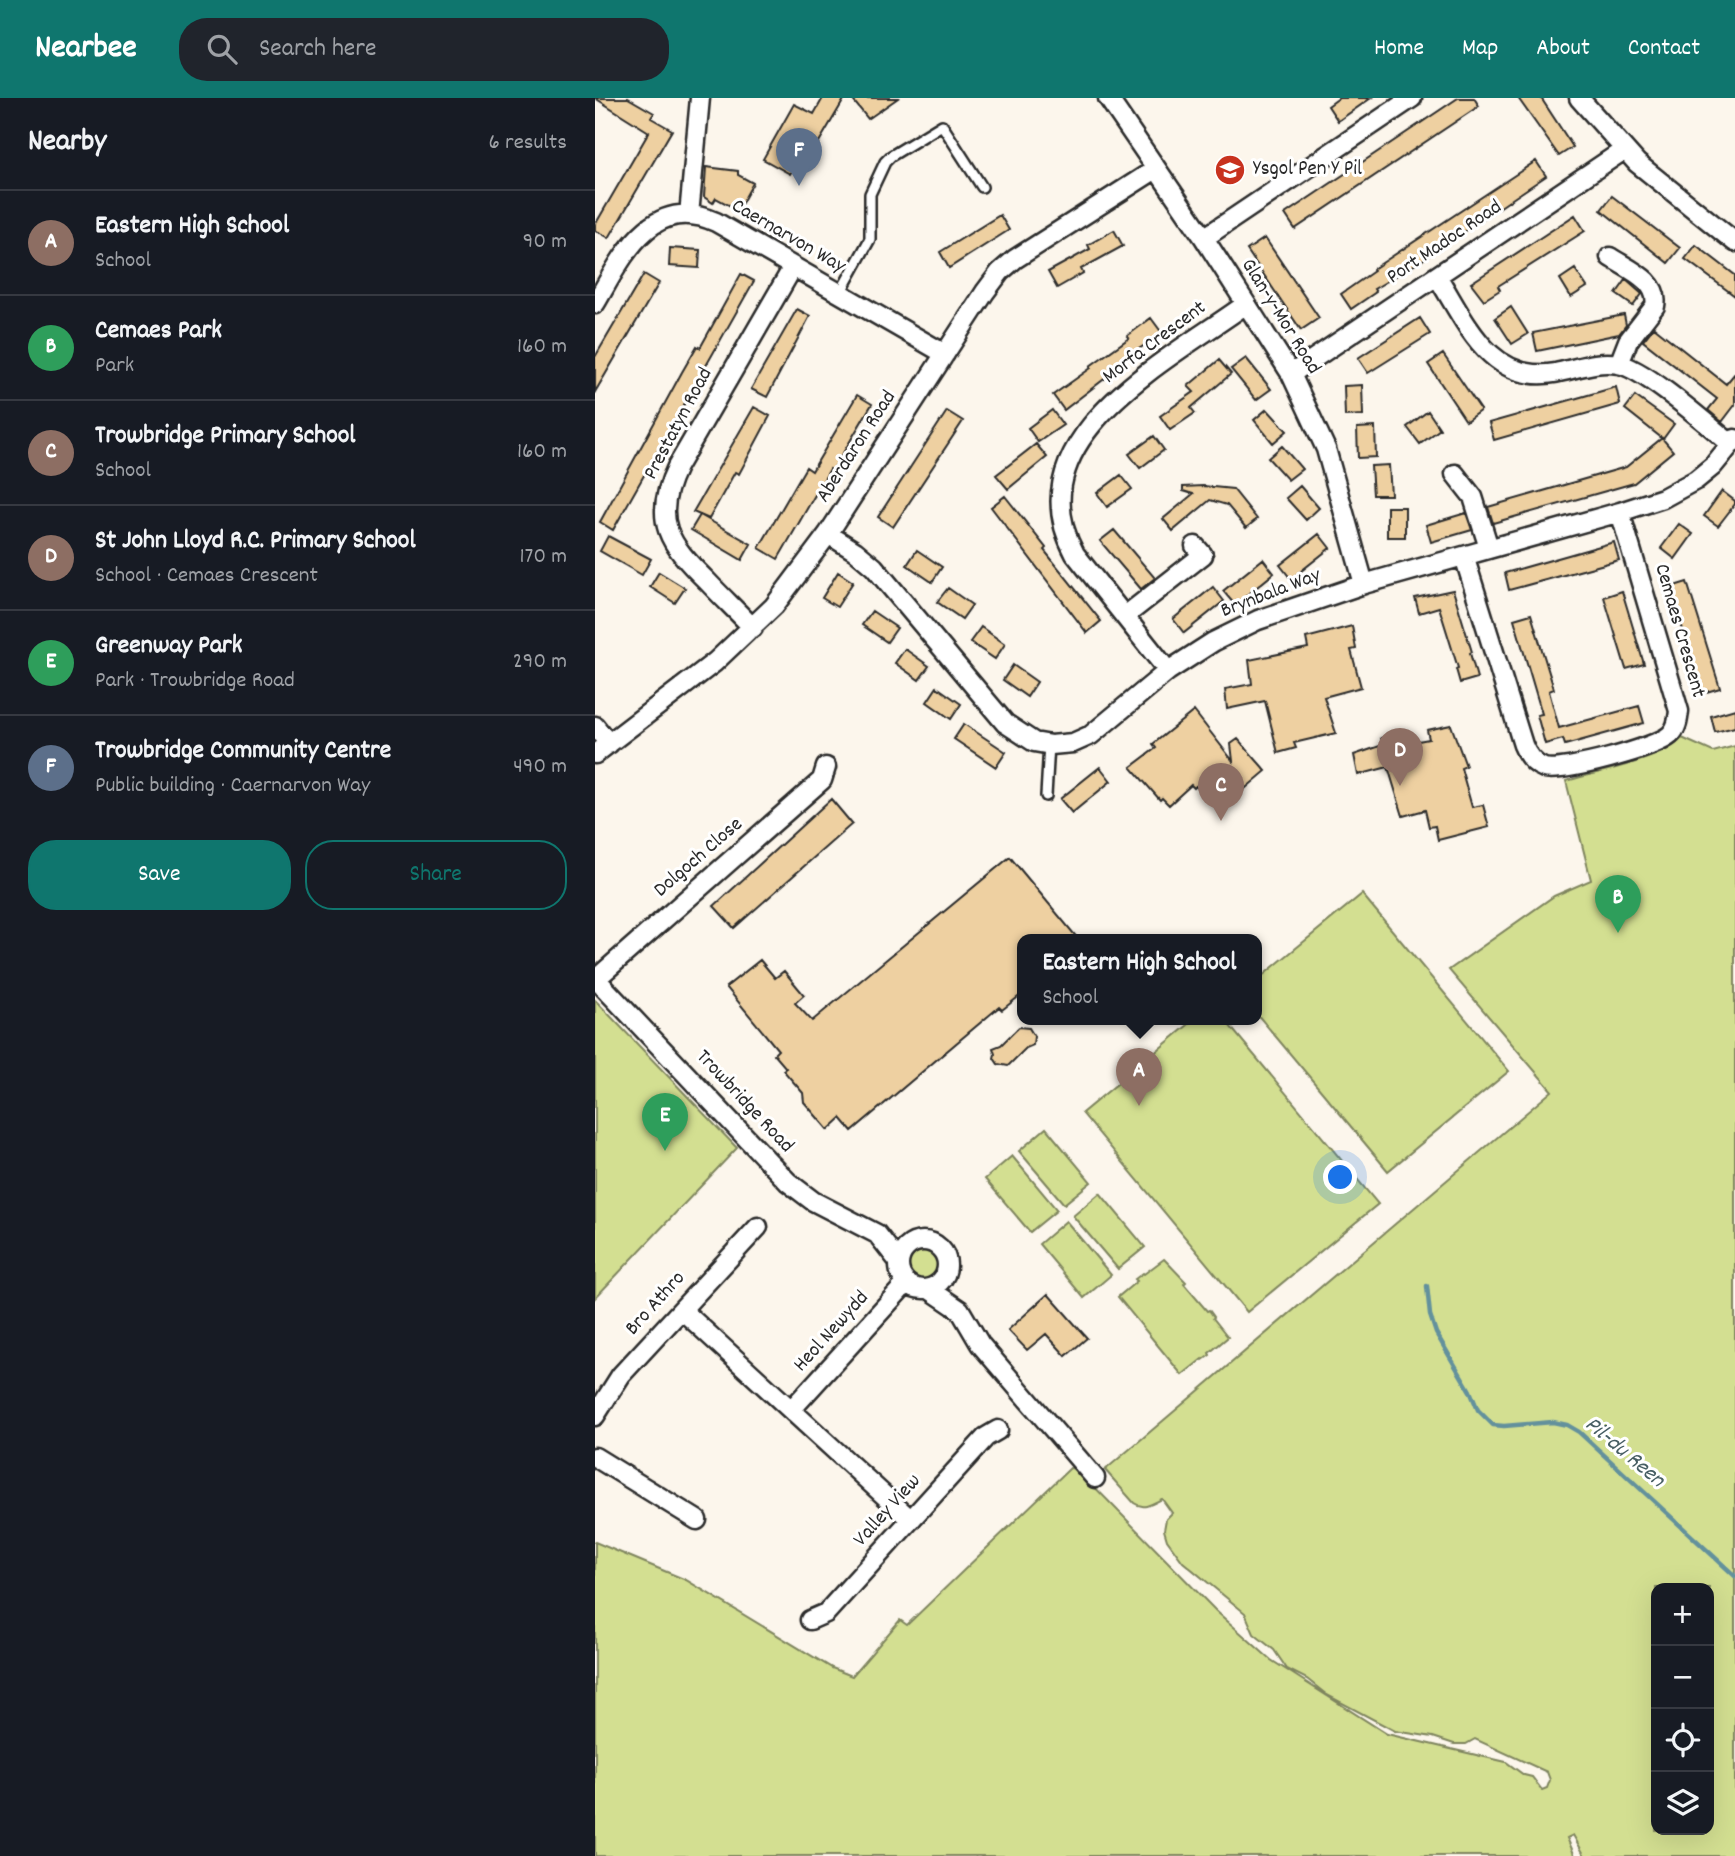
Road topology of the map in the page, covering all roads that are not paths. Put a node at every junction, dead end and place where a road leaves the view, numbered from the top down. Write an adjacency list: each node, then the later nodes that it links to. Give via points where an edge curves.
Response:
1 (700, 98): 8 (street)
2 (1108, 98): 6 (street, Glan-y-Mor Road)
3 (1412, 98): 9 (street)
4 (1579, 98): 5 (street)
5 (1624, 150): 10 (street); 13 (street, Port Madoc Road)
6 (1156, 169): 9 (street, Glan-y-Mor Road); 17 (street, Aberdaron Road, via 1000,272)
7 (982, 187): 14 (lane, via 942,125 891,156 870,194 870,239)
8 (688, 215): 12 (street, Caernarvon Way, via 716,222); 15 (street, via 660,221 636,238)
9 (1204, 238): 16 (street, Glan-y-Mor Road)
10 (1735, 242)
11 (1610, 257): 18 (street, via 1650,284 1657,298 1628,341)
12 (793, 267): 14 (street, Caernarvon Way); 29 (street, Prestatyn Road, via 677,467 664,508 681,555)
13 (1437, 276): 18 (street, via 1485,350 1507,368 1538,374); 19 (street, Port Madoc Road)
14 (839, 293): 17 (street, Caernarvon Way)
15 (595, 304)
16 (1246, 304): 19 (street, Glan-y-Mor Road); 28 (street, Morfa Crescent, via 1121,395 1091,425 1069,458 1061,491 1064,529 1076,554)
17 (945, 354): 23 (street, Aberdaron Road)
18 (1619, 364): 20 (street, via 1646,377)
19 (1291, 374): 27 (street, Glan-y-Mor Road, via 1326,449)
20 (1733, 442): 22 (street, Brynbala Way, via 1696,480 1663,498)
21 (1455, 474): 25 (street, via 1473,497)
22 (1620, 512): 25 (street, Brynbala Way); 26 (street, Cemaes Crescent, via 1679,711 1675,729 1654,745 1564,769 1535,763 1523,745)
23 (828, 534): 29 (street, Aberdaron Road, via 797,579); 32 (street, via 874,567 1005,723 1034,742)
24 (1195, 546): 28 (street, via 1202,555)
25 (1489, 548): 26 (street, Brynbala Way)
26 (1464, 556): 27 (street, Brynbala Way)
27 (1364, 584): 30 (street, Brynbala Way, via 1258,620)
28 (1125, 616): 30 (street, Morfa Crescent)
29 (753, 628): 33 (street, Aberdaron Road)
30 (1168, 671): 32 (street, Brynbala Way, via 1091,734 1073,743)
31 (595, 726): 33 (street)
32 (1049, 744): 35 (lane)
33 (602, 749)
34 (826, 767): 36 (street, Dolgoch Close, via 822,780)
35 (1046, 796)
36 (596, 979): 38 (street, Trowbridge Road, via 788,1182 813,1201)
37 (758, 1227): 44 (street, Bro Athro)
38 (877, 1234): 39 (street, Trowbridge Road); 40 (street, Trowbridge Road)
39 (916, 1242): 40 (street, via 904,1250); 41 (street, Trowbridge Road, via 938,1246 947,1259)
40 (899, 1262): 42 (street, Trowbridge Road)
41 (946, 1274): 43 (street); 45 (street, Trowbridge Road)
42 (908, 1285): 43 (street, Trowbridge Road); 46 (street, Heol Newydd)
43 (929, 1289): 45 (street, Trowbridge Road)
44 (682, 1310): 46 (street); 47 (street, Bro Athro, via 621,1376)
45 (960, 1310): 50 (street, Trowbridge Road, via 980,1345)
46 (791, 1410): 52 (street)
47 (595, 1416)
48 (997, 1430): 52 (street, Valley View)
49 (595, 1457): 51 (street)
50 (1095, 1478)
51 (697, 1520)
52 (911, 1520): 53 (street, Valley View, via 826,1613)
53 (810, 1620)

